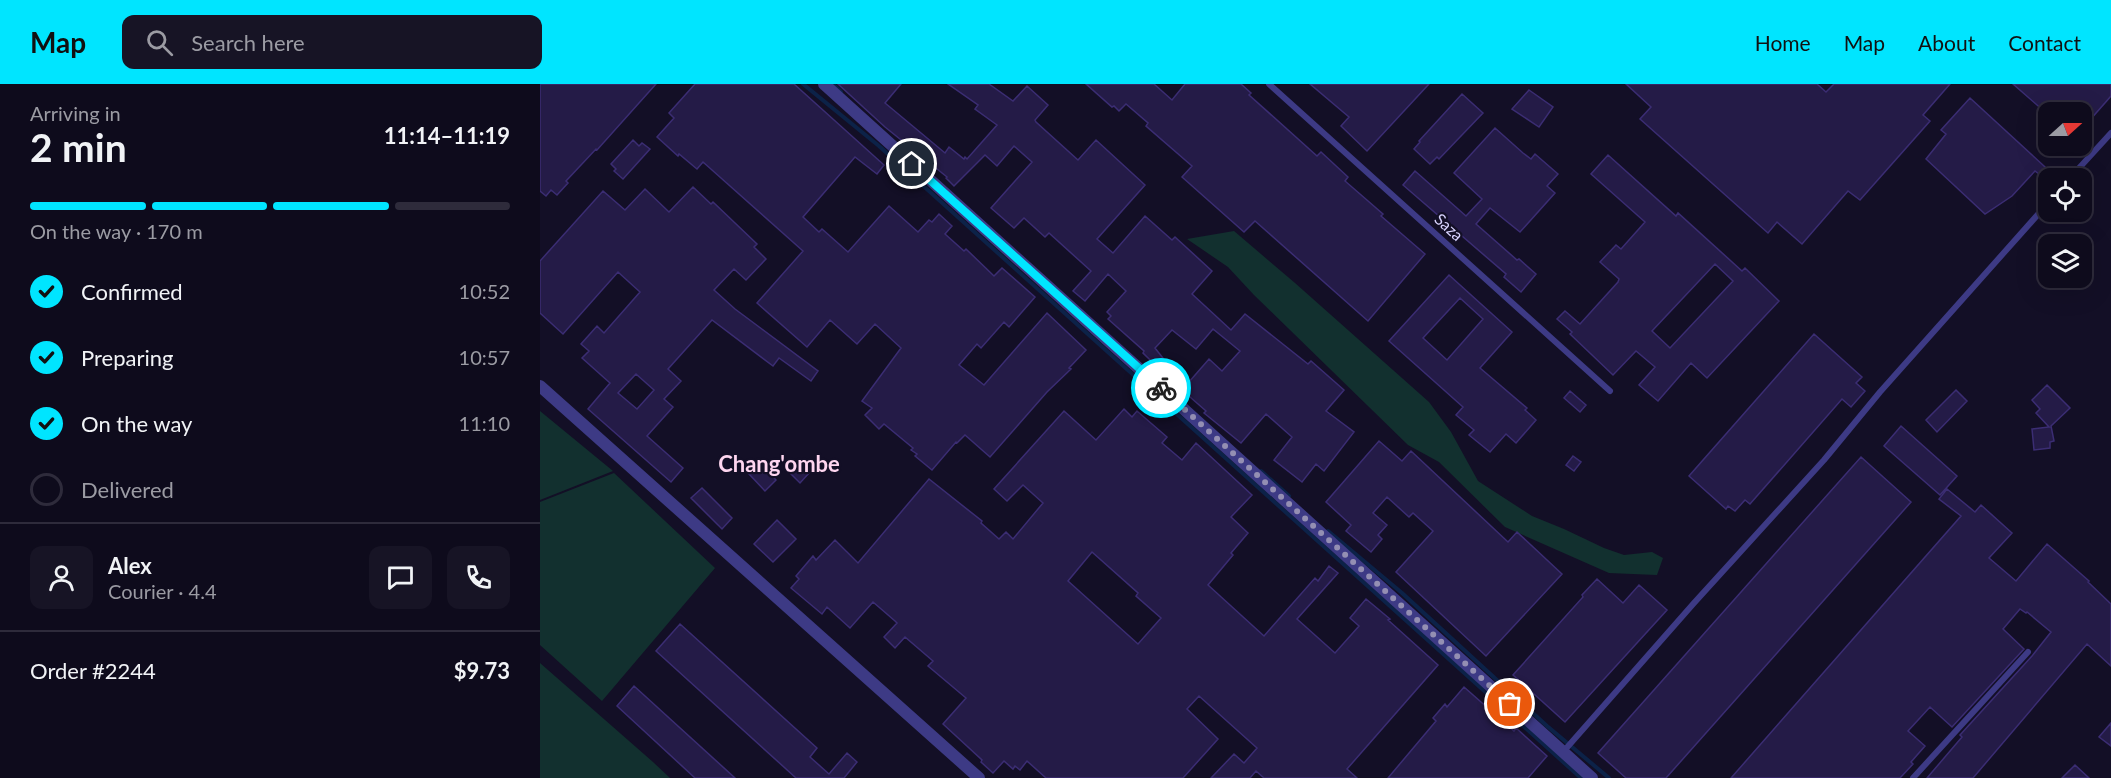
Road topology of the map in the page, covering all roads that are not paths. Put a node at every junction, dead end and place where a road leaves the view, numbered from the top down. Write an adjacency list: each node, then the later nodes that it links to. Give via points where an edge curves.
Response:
1 (824, 84): 9 (street)
2 (1269, 84): 7 (lane, Saza)
3 (2111, 133): 4 (lane)
4 (2080, 168)
5 (2038, 215): 9 (lane)
6 (540, 386): 10 (street)
7 (1611, 391)
8 (2028, 652): 12 (lane)
9 (1563, 752): 11 (street)
10 (979, 778)
11 (1592, 778)
12 (1913, 778)

